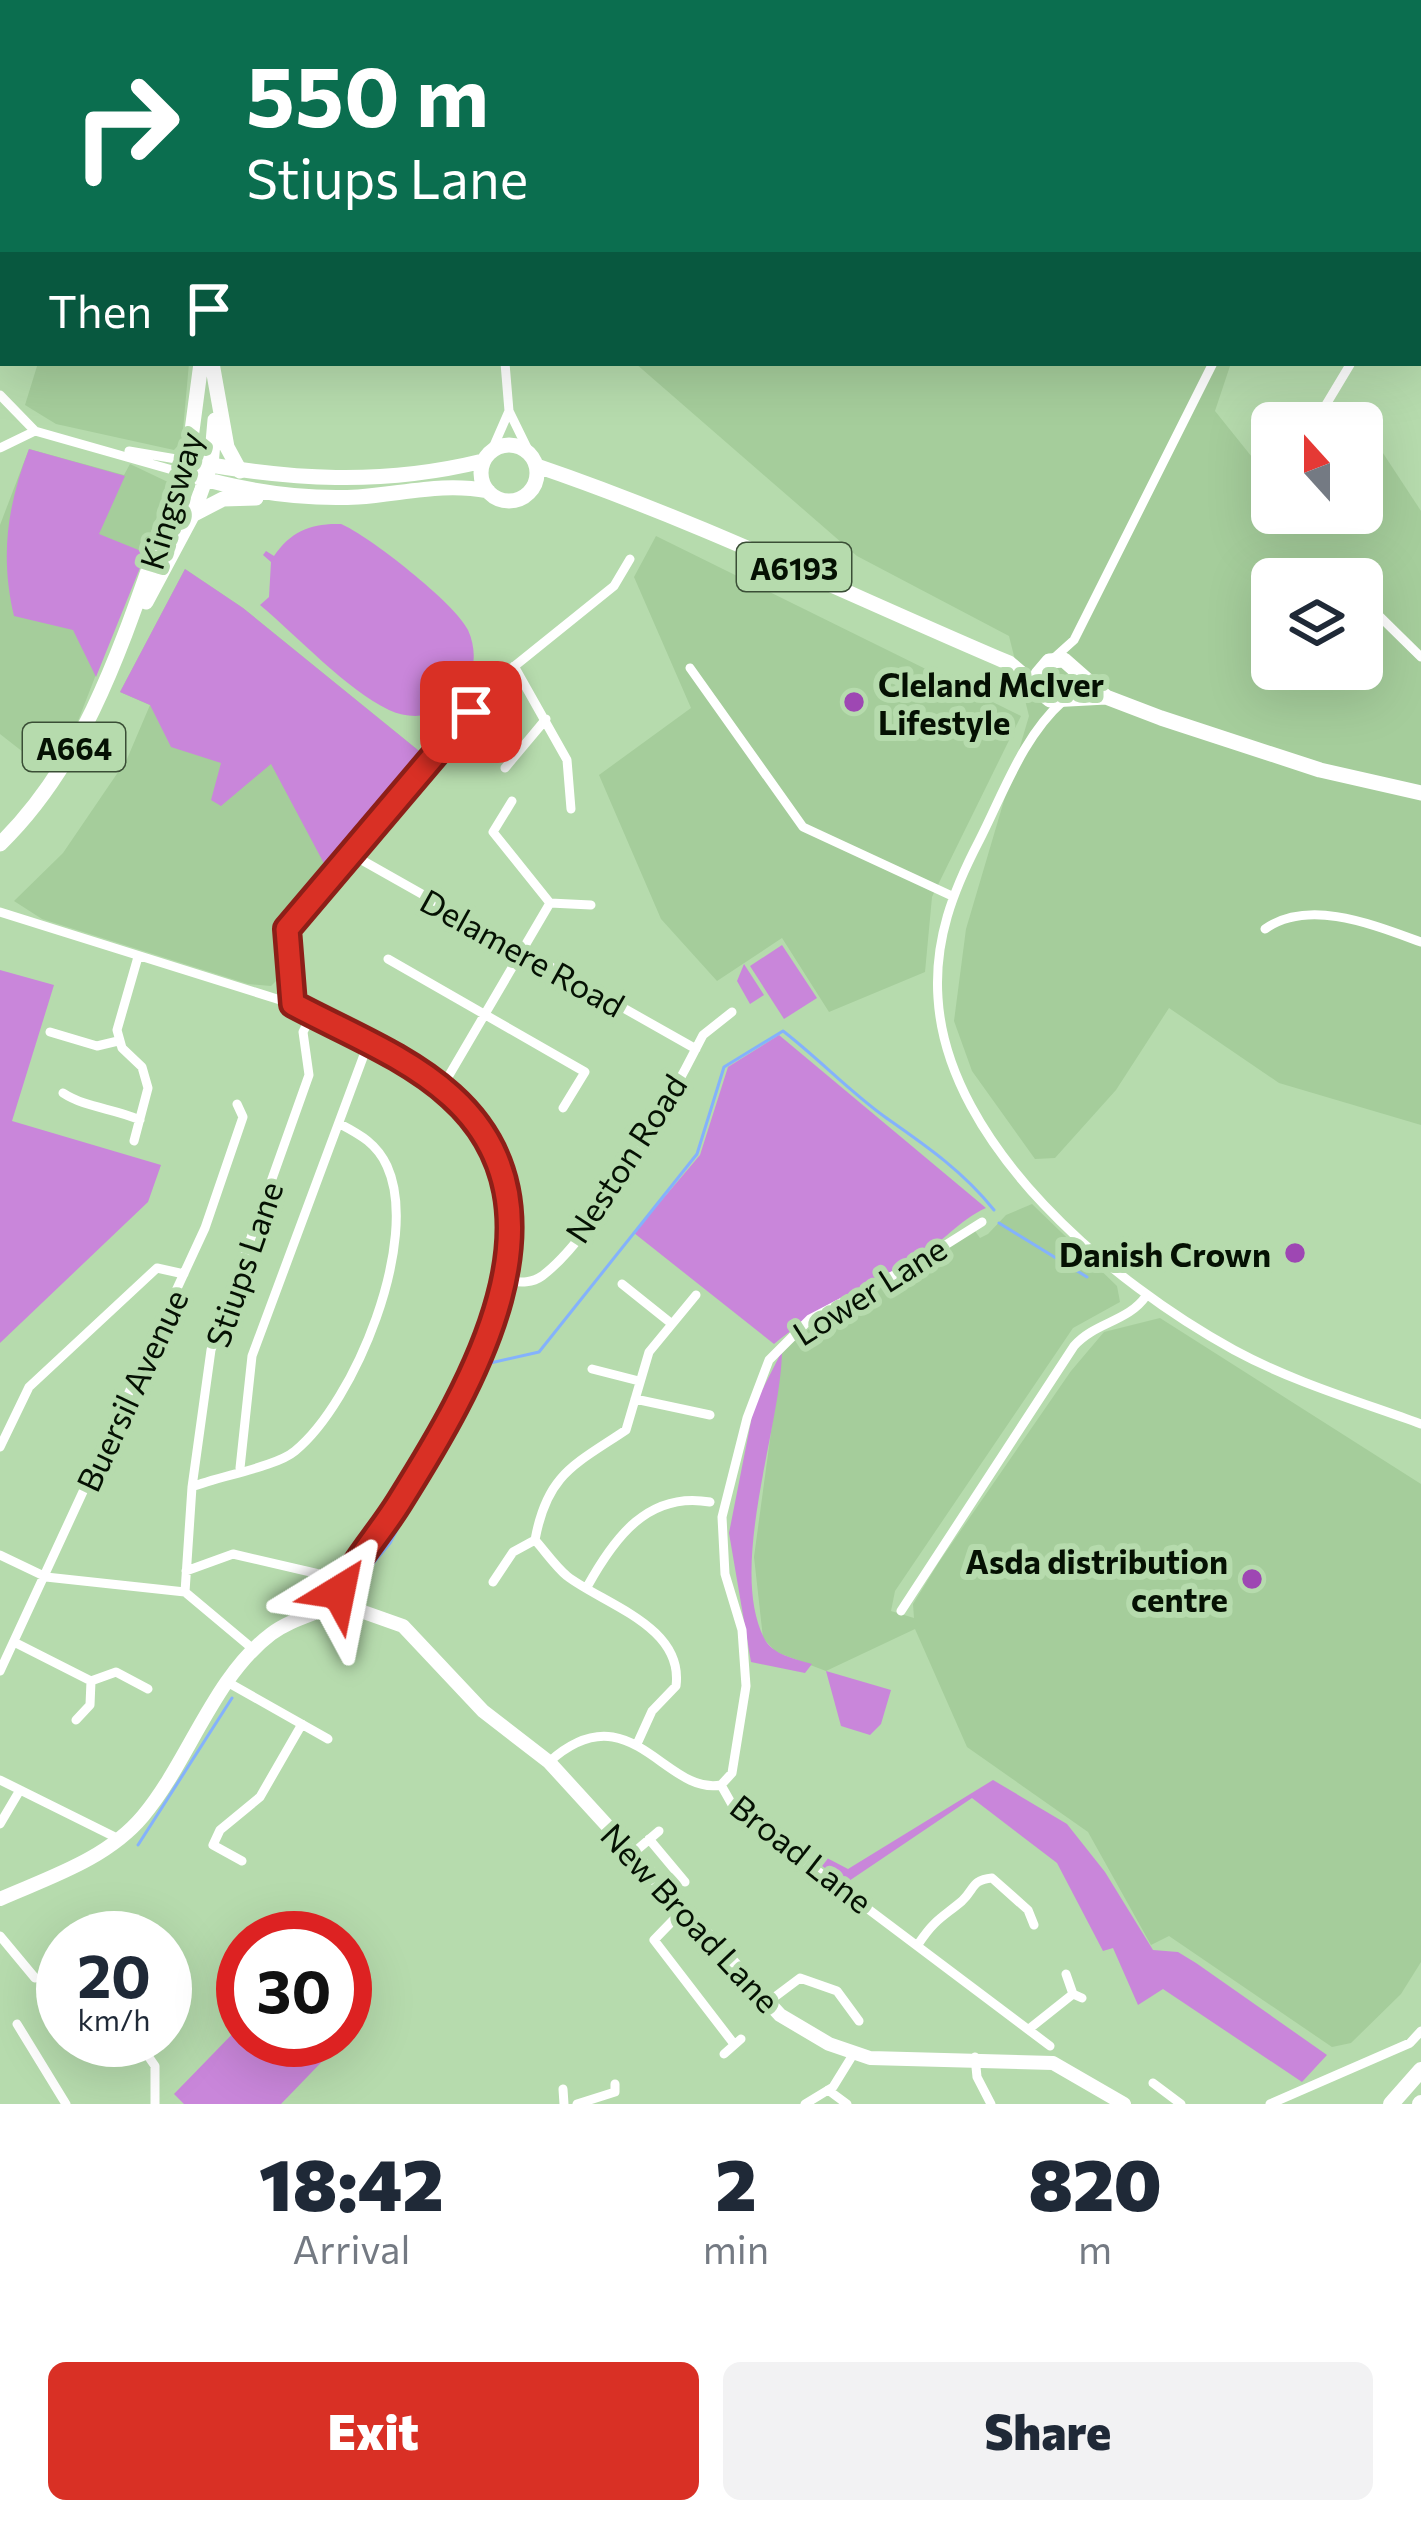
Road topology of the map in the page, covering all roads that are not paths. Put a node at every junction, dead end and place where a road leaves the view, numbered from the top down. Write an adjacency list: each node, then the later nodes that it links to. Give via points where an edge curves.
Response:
1 (201, 366): 14 (main road, Kingsway / A664)
2 (212, 366): 14 (main road, Kingsway / A664, via 214,411)
3 (213, 366): 15 (main road, A664, via 226,442)
4 (505, 366): 9 (street)
5 (1211, 366): 22 (street)
6 (1349, 366): 8 (street)
7 (0, 396): 10 (street)
8 (1328, 402)
9 (509, 411): 12 (street); 13 (street)
10 (35, 431): 11 (street); 14 (street)
11 (0, 448)
12 (488, 455): 13 (main road, A6193, via 508,444); 15 (main road, A6193, via 374,480); 16 (main road, via 481,477)
13 (534, 468): 16 (main road, A6193, via 513,501); 24 (main road, A6193)
14 (197, 470): 15 (main road, A6193); 17 (main road, A6193); 18 (main road, Kingsway / A664); 21 (main road, Kingsway / A664)
15 (240, 471)
16 (488, 491): 17 (main road, A6193, via 438,485)
17 (307, 496): 18 (main road, A6193, via 232,498)
18 (194, 514): 21 (main road, Kingsway / A664)
19 (630, 559): 26 (street, via 614,586)
20 (1383, 620): 23 (street)
21 (124, 634): 38 (main road, Kingsway / A664, via 68,758)
22 (1074, 640): 25 (street); 28 (street)
23 (1421, 657)
24 (1009, 662): 25 (main road, A6193); 29 (main road, A6193)
25 (1049, 662): 28 (main road, A6193); 29 (main road)
26 (514, 666): 32 (street); 39 (street)
27 (690, 668): 40 (street, via 803,827)
28 (1076, 672): 30 (main road); 31 (main road)
29 (1039, 689): 31 (main road, A6193); 33 (street)
30 (1106, 698): 31 (main road); 35 (main road, via 1262,752)
31 (1067, 699): 33 (street)
32 (546, 718): 34 (street); 37 (street, via 567,760)
33 (1040, 722): 40 (street)
34 (505, 768)
35 (1421, 793)
36 (512, 802): 41 (street, via 493,832)
37 (571, 809)
38 (0, 844)
39 (351, 854): 46 (street, Delamere Road); 49 (street, via 287,929)
40 (952, 896): 69 (street, via 937,994 960,1085 1038,1196)
41 (550, 903): 42 (street); 46 (street)
42 (591, 905)
43 (0, 911): 47 (street)
44 (1265, 929): 45 (street, via 1310,913)
45 (1421, 942)
46 (521, 952): 52 (street); 56 (street, Delamere Road)
47 (138, 957): 49 (street); 54 (street)
48 (388, 959): 52 (street)
49 (293, 1004): 51 (street)
50 (731, 1012): 56 (street, Neston Road)
51 (312, 1014): 55 (street); 78 (street, Stiups Lane, via 303,1032 309,1075 211,1350)
52 (484, 1016): 57 (street); 60 (street, via 585,1072)
53 (50, 1032): 54 (street, via 97,1046)
54 (118, 1041): 61 (street, via 142,1067 148,1088)
55 (368, 1044): 57 (street); 62 (street)
56 (696, 1048): 66 (street, Neston Road, via 579,1236 542,1276)
57 (441, 1089): 66 (street, via 490,1150 514,1219)
58 (63, 1093): 61 (street)
59 (238, 1104): 65 (street, Buersil Avenue, via 244,1118)
60 (562, 1108)
61 (140, 1120): 63 (street)
62 (340, 1124): 77 (street, via 252,1356); 77 (street, via 369,1139 387,1165 398,1201 397,1243 342,1393 314,1434 290,1456)
63 (134, 1141)
64 (980, 1226): 102 (street, Lower Lane, via 810,1319 763,1373 722,1517 724,1574 742,1630 746,1686 732,1773)
65 (184, 1274): 76 (street, via 157,1268 29,1387); 83 (street, Buersil Avenue)
66 (506, 1281): 84 (street, via 476,1364 403,1497)
67 (622, 1284): 70 (street)
68 (696, 1294): 70 (street)
69 (1146, 1296): 75 (street, via 1274,1369); 89 (street, via 1074,1346)
70 (672, 1324): 72 (street)
71 (592, 1369): 72 (street)
72 (639, 1381): 73 (street)
73 (635, 1399): 74 (street); 80 (street, via 626,1430 562,1473 544,1496)
74 (710, 1415)
75 (1421, 1424)
76 (0, 1447)
77 (240, 1468): 78 (street)
78 (192, 1487): 82 (street, Stiups Lane)
79 (710, 1502): 86 (street, via 686,1498 652,1510 614,1538)
80 (536, 1540): 85 (street, via 513,1552); 86 (street)
81 (0, 1555): 83 (street)
82 (186, 1571): 84 (street, via 233,1554); 87 (street, Stiups Lane)
83 (46, 1577): 87 (street); 90 (street, Buersil Avenue)
84 (345, 1580): 88 (street)
85 (493, 1582)
86 (587, 1587): 99 (street, via 638,1617 676,1667 676,1686)
87 (185, 1592): 91 (street)
88 (338, 1603): 91 (main road, via 286,1623); 100 (main road, via 403,1626 483,1711)
89 (901, 1611)
90 (14, 1642): 92 (street, Buersil Avenue); 93 (street)
91 (253, 1649): 94 (main road)
92 (0, 1671)
93 (91, 1681): 95 (street, via 116,1672); 96 (street, via 90,1705)
94 (230, 1684): 97 (street); 106 (main road, via 143,1816)
95 (148, 1689)
96 (76, 1720)
97 (302, 1724): 98 (street); 109 (street, via 260,1797 213,1844)
98 (328, 1739)
99 (637, 1744): 100 (street, via 592,1737); 102 (street, Broad Lane, via 699,1783)
100 (549, 1762): 108 (main road, New Broad Lane)
101 (0, 1780): 103 (street)
102 (721, 1785): 115 (street, Broad Lane, via 734,1808)
103 (20, 1790): 104 (street); 106 (street)
104 (0, 1824)
105 (659, 1831): 107 (street)
106 (119, 1839): 111 (main road)
107 (649, 1839): 108 (street); 110 (street)
108 (632, 1854): 112 (main road, New Broad Lane)
109 (242, 1861)
110 (685, 1882)
111 (0, 1899)
112 (684, 1910): 118 (main road, New Broad Lane); 125 (street, via 654,1940 738,2042)
113 (1034, 1925): 115 (street, via 1012,1894 982,1879 937,1915)
114 (0, 1936): 117 (street)
115 (919, 1942): 121 (street, Broad Lane)
116 (1066, 1974): 121 (street, via 1077,1996)
117 (35, 1978)
118 (768, 2002): 119 (street, via 800,1978 836,1991); 124 (main road, New Broad Lane)
119 (860, 2021)
120 (17, 2024): 134 (street)
121 (1029, 2029): 123 (street, Broad Lane)
122 (1421, 2031): 143 (street)
123 (1050, 2046)
124 (854, 2053): 126 (main road, New Broad Lane); 131 (street)
125 (724, 2054)
126 (975, 2057): 140 (street); 141 (main road, New Broad Lane, via 1053,2063)
127 (155, 2067): 135 (street)
128 (1421, 2070): 144 (highway)
129 (1153, 2083): 133 (street)
130 (563, 2090): 136 (street)
131 (828, 2090): 138 (street); 139 (street)
132 (616, 2091): 137 (street)
133 (1168, 2100): 142 (street)
134 (65, 2104)
135 (155, 2104)
136 (564, 2104)
137 (577, 2104)
138 (805, 2104)
139 (847, 2104)
140 (991, 2104)
141 (1123, 2104)
142 (1181, 2104)
143 (1270, 2104)
144 (1391, 2104)

